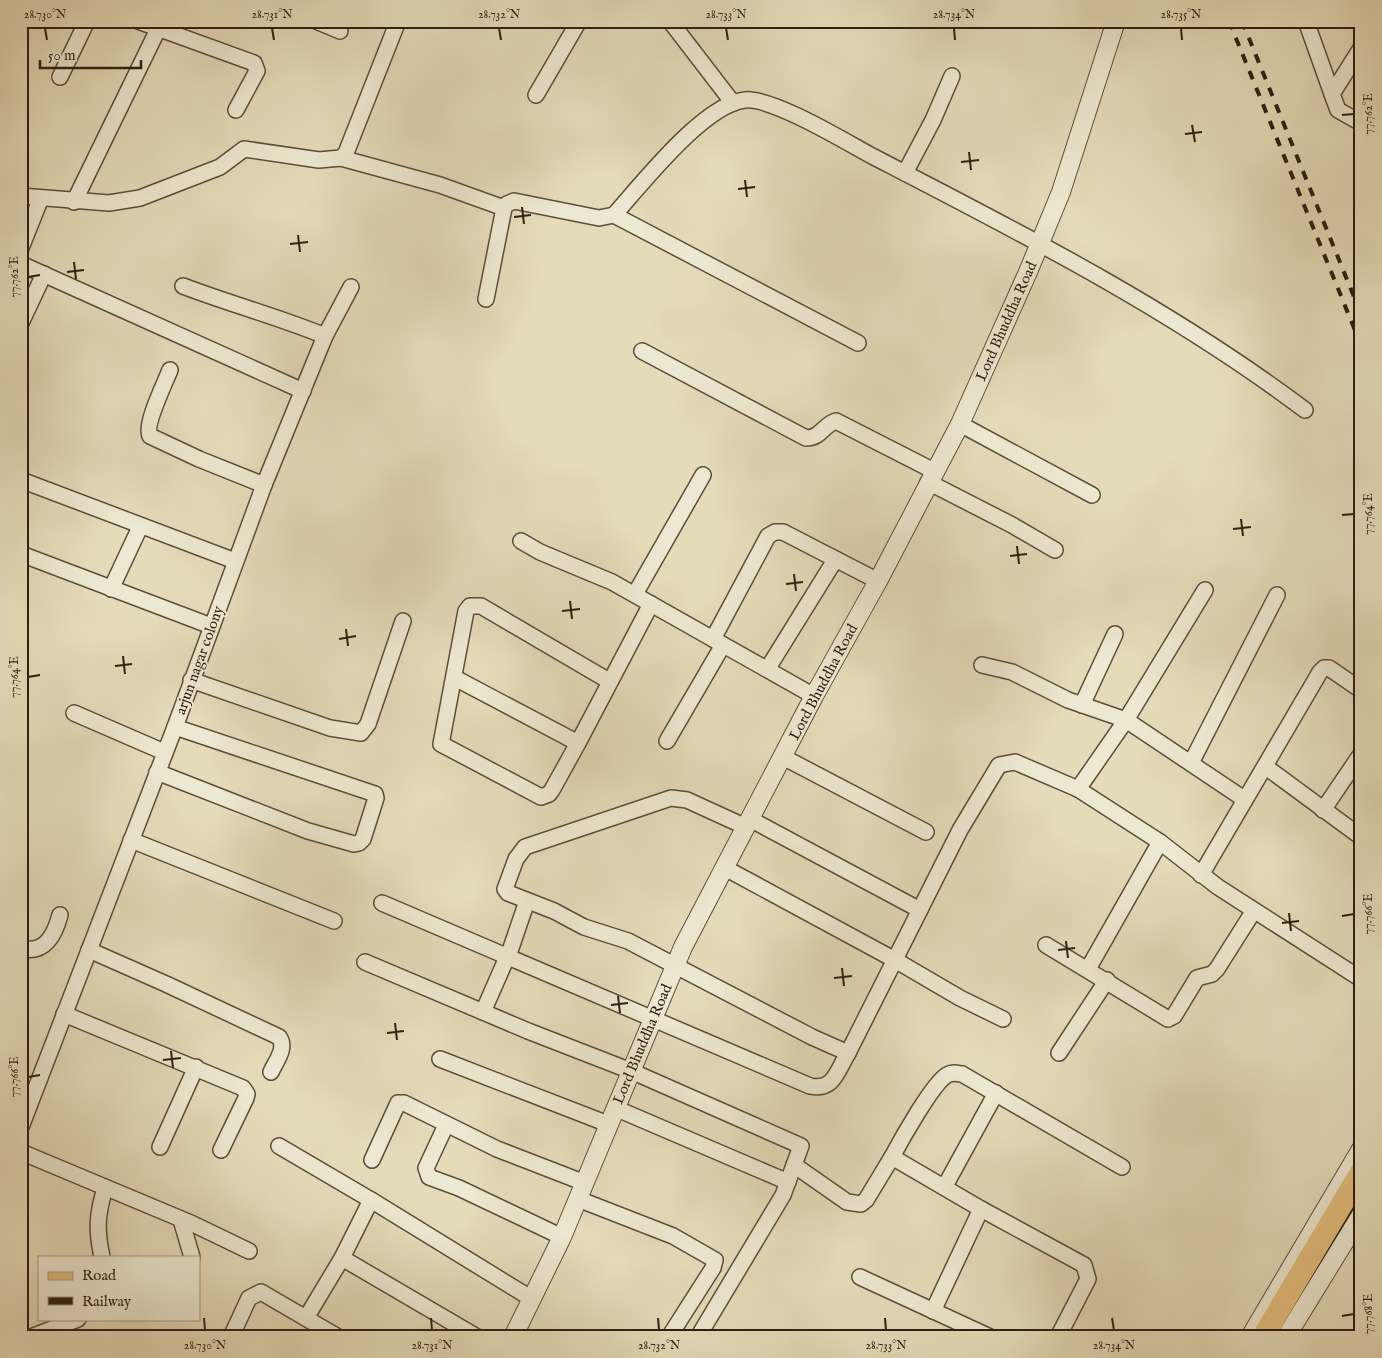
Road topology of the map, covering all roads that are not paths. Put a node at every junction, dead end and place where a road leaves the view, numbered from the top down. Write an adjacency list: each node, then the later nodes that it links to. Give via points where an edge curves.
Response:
1 (87, 21): 13 (street)
2 (138, 21): 9 (street)
3 (316, 21): 10 (street)
4 (398, 21): 19 (street, via 346,153)
5 (578, 21): 15 (street)
6 (1116, 21): 26 (street, Lord Bhuddha Road, via 1061,192)
7 (1306, 21): 14 (street)
8 (678, 25): 16 (street)
9 (160, 26): 17 (street, via 254,63 257,71); 23 (street)
10 (340, 30)
11 (1361, 48): 14 (street)
12 (952, 76): 20 (street)
13 (60, 77)
14 (1332, 94): 18 (street, via 1338,110)
15 (536, 95)
16 (733, 103): 20 (street, via 753,100 772,106); 25 (street, via 690,131)
17 (236, 110)
18 (1361, 123)
19 (341, 158): 23 (street, via 319,160 244,149 220,168 140,198 109,204); 24 (street)
20 (905, 173): 26 (street)
21 (21, 196): 22 (street)
22 (41, 198): 23 (street); 27 (street)
23 (74, 202)
24 (504, 208): 25 (street, via 514,201 599,218); 32 (street)
25 (614, 215): 35 (street)
26 (1039, 245): 39 (street, via 1182,326); 40 (street, Lord Bhuddha Road)
27 (21, 248)
28 (21, 264): 29 (street)
29 (44, 274): 33 (street); 38 (street)
30 (183, 286): 34 (street, via 230,304 282,318)
31 (351, 287): 34 (street, arjun nagar colony)
32 (486, 299)
33 (21, 323)
34 (325, 336): 38 (street, arjun nagar colony)
35 (858, 343)
36 (642, 351): 42 (street, via 806,438 818,436 828,424 836,421)
37 (170, 370): 44 (street, via 150,421 150,436)
38 (303, 391): 44 (street, arjun nagar colony)
39 (1305, 410)
40 (960, 424): 42 (street, Lord Bhuddha Road); 45 (street)
41 (703, 475): 55 (street)
42 (931, 477): 48 (street); 52 (street, Lord Bhuddha Road)
43 (21, 480): 46 (street)
44 (264, 485): 51 (street, arjun nagar colony)
45 (1092, 495)
46 (140, 527): 51 (street); 53 (street)
47 (521, 542): 55 (street)
48 (1055, 550)
49 (21, 554): 53 (street)
50 (835, 560): 52 (street); 61 (street, via 783,532 772,533); 63 (street)
51 (235, 561): 59 (street, arjun nagar colony)
52 (878, 581): 68 (street, Lord Bhuddha Road)
53 (111, 590): 59 (street)
54 (1205, 590): 71 (street)
55 (635, 594): 57 (street)
56 (1277, 595): 78 (street)
57 (651, 604): 61 (street); 66 (street)
58 (403, 621): 65 (street, via 368,724 361,733 330,728)
59 (211, 626): 65 (street, arjun nagar colony)
60 (1115, 634): 69 (street)
61 (718, 642): 63 (street); 73 (street)
62 (982, 665): 69 (street, via 1012,672)
63 (768, 668): 68 (street)
64 (455, 678): 66 (street, via 466,611 475,605 487,608); 74 (street); 74 (street, via 441,744 529,791 541,797 549,794)
65 (191, 680): 72 (street, arjun nagar colony)
66 (609, 680): 74 (street)
67 (1361, 690): 79 (street, via 1329,668 1324,668)
68 (814, 696): 77 (street, Lord Bhuddha Road)
69 (1082, 705): 71 (street)
70 (74, 713): 75 (street)
71 (1126, 720): 78 (street); 81 (street)
72 (175, 727): 75 (street, arjun nagar colony); 80 (street, via 375,794 363,839 354,844 308,831)
73 (667, 741)
74 (578, 743)
75 (164, 752): 80 (street, arjun nagar colony)
76 (1361, 754): 83 (street)
77 (783, 757): 84 (street, Lord Bhuddha Road); 85 (street)
78 (1191, 763): 82 (street)
79 (1266, 767): 82 (street); 83 (street)
80 (158, 772): 87 (street, arjun nagar colony)
81 (1078, 789): 88 (street); 93 (street, via 1015,762 999,765 960,830)
82 (1244, 799): 90 (street)
83 (1323, 810): 86 (street)
84 (748, 823): 89 (street, Lord Bhuddha Road); 91 (street, via 677,798 629,810 541,840 519,851 505,885 505,890); 93 (street)
85 (926, 832)
86 (1361, 837)
87 (131, 840): 96 (street); 99 (street, arjun nagar colony)
88 (1160, 842): 90 (street); 104 (street)
89 (725, 868): 101 (street); 103 (street, Lord Bhuddha Road)
90 (1201, 875): 94 (street)
91 (528, 901): 100 (street); 103 (street, via 584,927 628,941)
92 (382, 903): 100 (street)
93 (920, 910): 101 (street)
94 (1254, 912): 105 (street); 106 (street, via 1217,969 1212,974 1197,978 1171,1018 1163,1017)
95 (60, 915): 98 (street, via 55,933 49,940 40,947)
96 (334, 921)
97 (1046, 945): 104 (street)
98 (21, 948)
99 (88, 950): 108 (street, arjun nagar colony); 116 (street, via 279,1037 282,1048)
100 (507, 957): 107 (street); 109 (street)
101 (895, 960): 110 (street); 111 (street)
102 (365, 962): 107 (street)
103 (676, 966): 109 (street, Lord Bhuddha Road); 111 (street)
104 (1088, 969): 106 (street)
105 (1361, 979)
106 (1107, 980): 112 (street)
107 (483, 1012): 115 (street)
108 (64, 1014): 114 (street); 121 (street, arjun nagar colony)
109 (653, 1019): 111 (street, via 821,1088 829,1084); 115 (street, Lord Bhuddha Road)
110 (1003, 1019)
111 (848, 1053)
112 (1059, 1053)
113 (440, 1059): 119 (street)
114 (196, 1067): 123 (street); 125 (street, via 244,1088 247,1094)
115 (631, 1071): 118 (street, Lord Bhuddha Road); 129 (street, via 799,1145 801,1148)
116 (271, 1072)
117 (996, 1093): 127 (street, via 962,1074 953,1072 945,1076); 130 (street); 134 (street)
118 (615, 1108): 119 (street, Lord Bhuddha Road); 132 (street)
119 (608, 1124): 133 (street, Lord Bhuddha Road)
120 (446, 1125): 128 (street, via 413,1106 398,1104); 133 (street, via 497,1149); 141 (street, via 426,1168 429,1177)
121 (21, 1127)
122 (278, 1146): 137 (street)
123 (160, 1147)
124 (1361, 1149): 162 (street)
125 (221, 1150)
126 (21, 1152): 135 (street)
127 (892, 1156): 129 (street, via 866,1200 860,1204 847,1202); 134 (street)
128 (372, 1160)
129 (794, 1164): 132 (street)
130 (1122, 1167)
131 (1361, 1172): 163 (main road)
132 (788, 1182): 147 (street)
133 (585, 1183): 136 (street, Lord Bhuddha Road)
134 (945, 1186): 138 (street)
135 (105, 1188): 140 (street); 143 (street, via 97,1214)
136 (578, 1199): 141 (street, Lord Bhuddha Road); 146 (street, via 672,1236 713,1259)
137 (371, 1200): 145 (street); 149 (street)
138 (980, 1209): 150 (street); 161 (street, via 1084,1265 1088,1279)
139 (1361, 1215): 164 (street)
140 (181, 1220): 142 (street); 144 (street)
141 (562, 1237): 149 (street, Lord Bhuddha Road)
142 (249, 1251)
143 (102, 1256)
144 (192, 1256)
145 (342, 1258): 151 (street); 156 (street)
146 (713, 1268): 147 (street); 158 (street)
147 (736, 1274): 159 (street)
148 (860, 1276): 150 (street)
149 (532, 1300): 157 (street, Lord Bhuddha Road)
150 (933, 1311): 160 (street)
151 (306, 1318): 154 (street, via 258,1292 249,1298); 155 (street)
152 (75, 1320): 153 (street)
153 (31, 1337)
154 (231, 1337)
155 (338, 1337)
156 (477, 1337)
157 (513, 1337)
158 (669, 1337)
159 (698, 1337)
160 (990, 1337)
161 (1058, 1337)
162 (1250, 1337)
163 (1264, 1337)
164 (1286, 1337)

